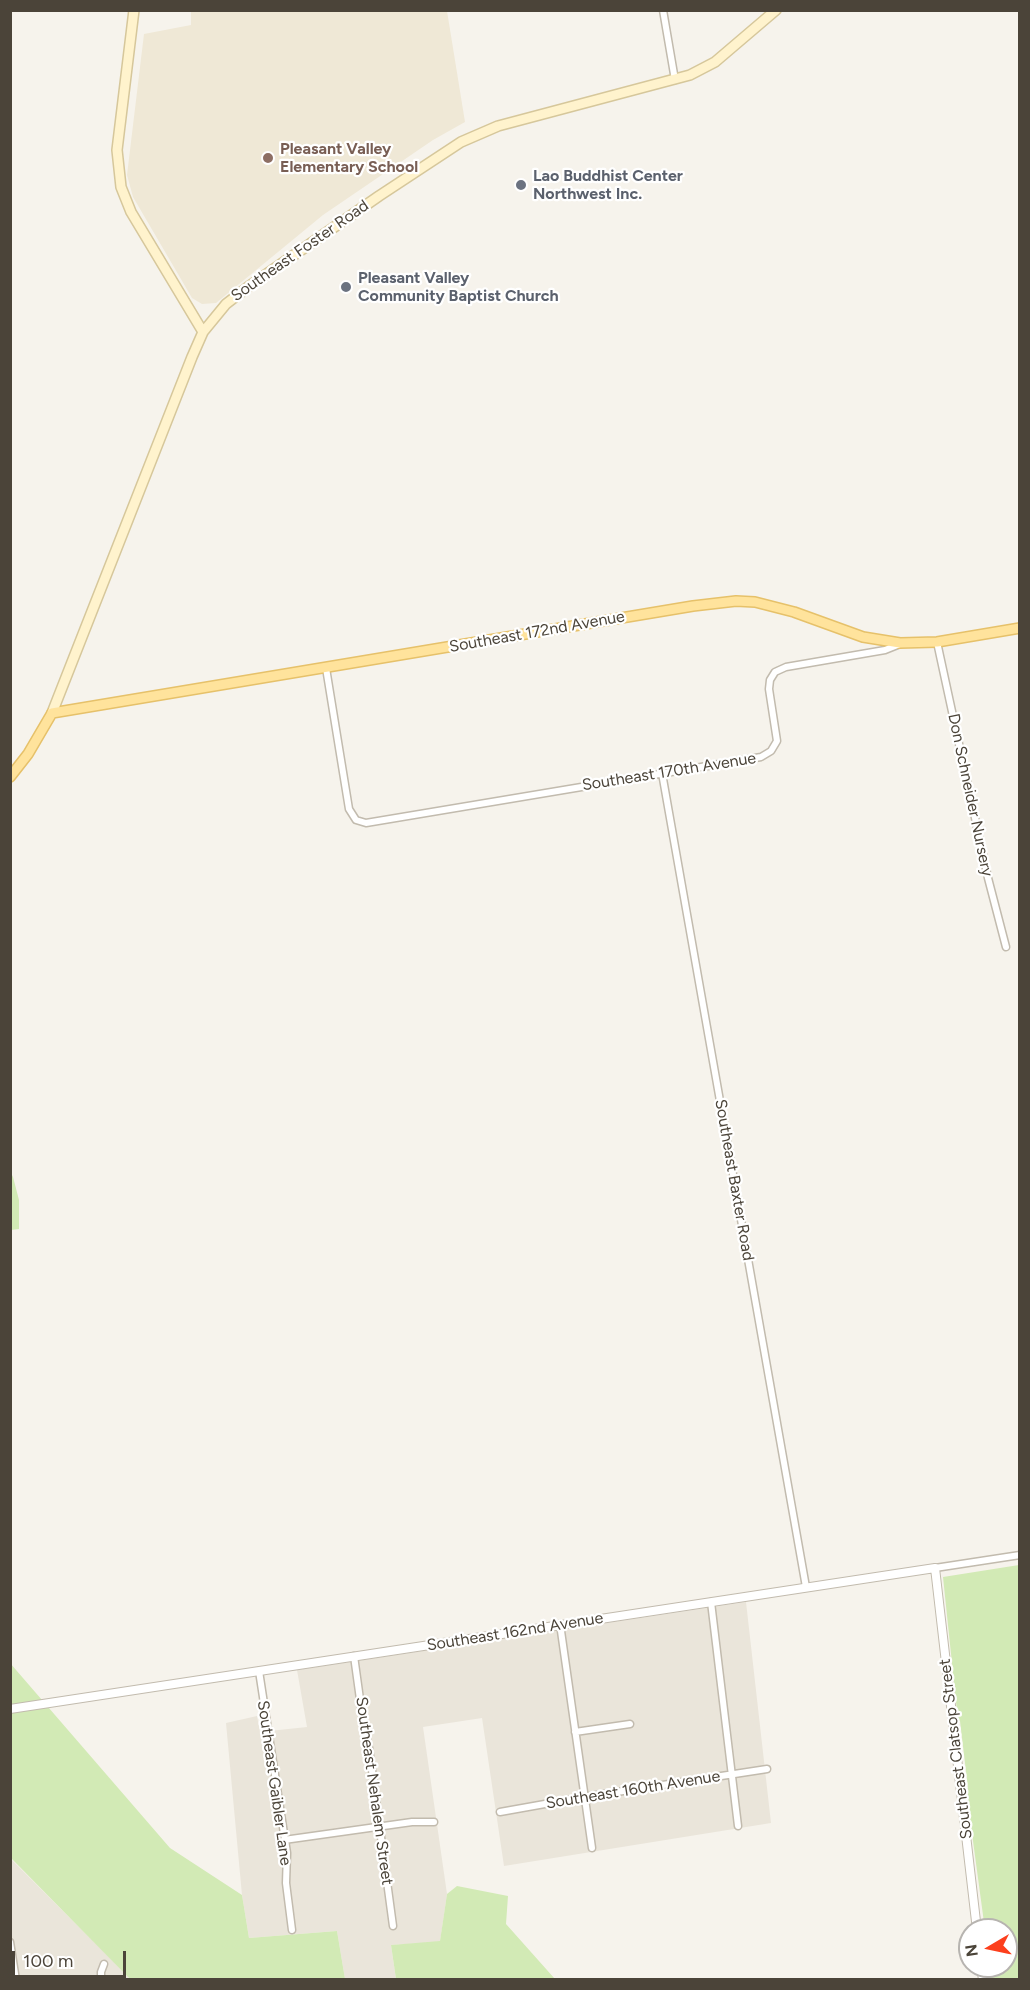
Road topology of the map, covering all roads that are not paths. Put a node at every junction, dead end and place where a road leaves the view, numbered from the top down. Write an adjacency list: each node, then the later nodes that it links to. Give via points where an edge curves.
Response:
1 (134, 10): 5 (main road, via 117,150 121,187 131,212)
2 (663, 10): 4 (street)
3 (776, 10): 4 (main road, Southeast Foster Road, via 715,62)
4 (675, 80): 5 (main road, Southeast Foster Road, via 498,126 461,142 248,286)
5 (203, 332): 10 (main road, Southeast Foster Road)
6 (1020, 628): 7 (main road, Southeast 172nd Avenue)
7 (937, 642): 8 (main road, Southeast 172nd Avenue); 13 (street, Don Schneider Nursery)
8 (900, 643): 9 (main road, Southeast 172nd Avenue, via 863,637 768,604 736,601); 11 (street, Southeast 170th Avenue, via 885,650 778,670 769,685 777,738 768,754)
9 (326, 668): 10 (main road, Southeast 172nd Avenue); 11 (street, Southeast 170th Avenue, via 349,807 356,820 369,822)
10 (52, 713): 12 (main road, Southeast Foster Road)
11 (662, 773): 16 (street, Southeast Baxter Road)
12 (10, 777)
13 (1006, 947)
14 (1020, 1555): 15 (street, Southeast 162nd Avenue)
15 (935, 1568): 16 (street, Southeast 162nd Avenue); 33 (street, Southeast Clatsop Street)
16 (806, 1587): 17 (street, Southeast 162nd Avenue)
17 (711, 1602): 18 (street, Southeast 162nd Avenue); 25 (street)
18 (560, 1624): 19 (street, Southeast 162nd Avenue); 23 (street)
19 (354, 1656): 20 (street, Southeast 162nd Avenue); 29 (street, Southeast Nehalem Street)
20 (259, 1671): 21 (street, Southeast 162nd Avenue); 31 (street, Southeast Gaibler Lane)
21 (10, 1709)
22 (630, 1724): 23 (street)
23 (575, 1732): 26 (street)
24 (767, 1769): 25 (street, Southeast 160th Avenue)
25 (732, 1774): 26 (street, Southeast 160th Avenue); 30 (street)
26 (584, 1797): 27 (street, Southeast 160th Avenue); 32 (street)
27 (500, 1812)
28 (434, 1822): 29 (street)
29 (380, 1826): 31 (street); 34 (street, Southeast Nehalem Street)
30 (738, 1826)
31 (284, 1840): 35 (street, Southeast Gaibler Lane)
32 (592, 1848)
33 (976, 1918)
34 (393, 1926)
35 (292, 1930)
36 (10, 1942): 38 (street)
37 (104, 1964): 39 (street)
38 (16, 1980)
39 (101, 1980)

